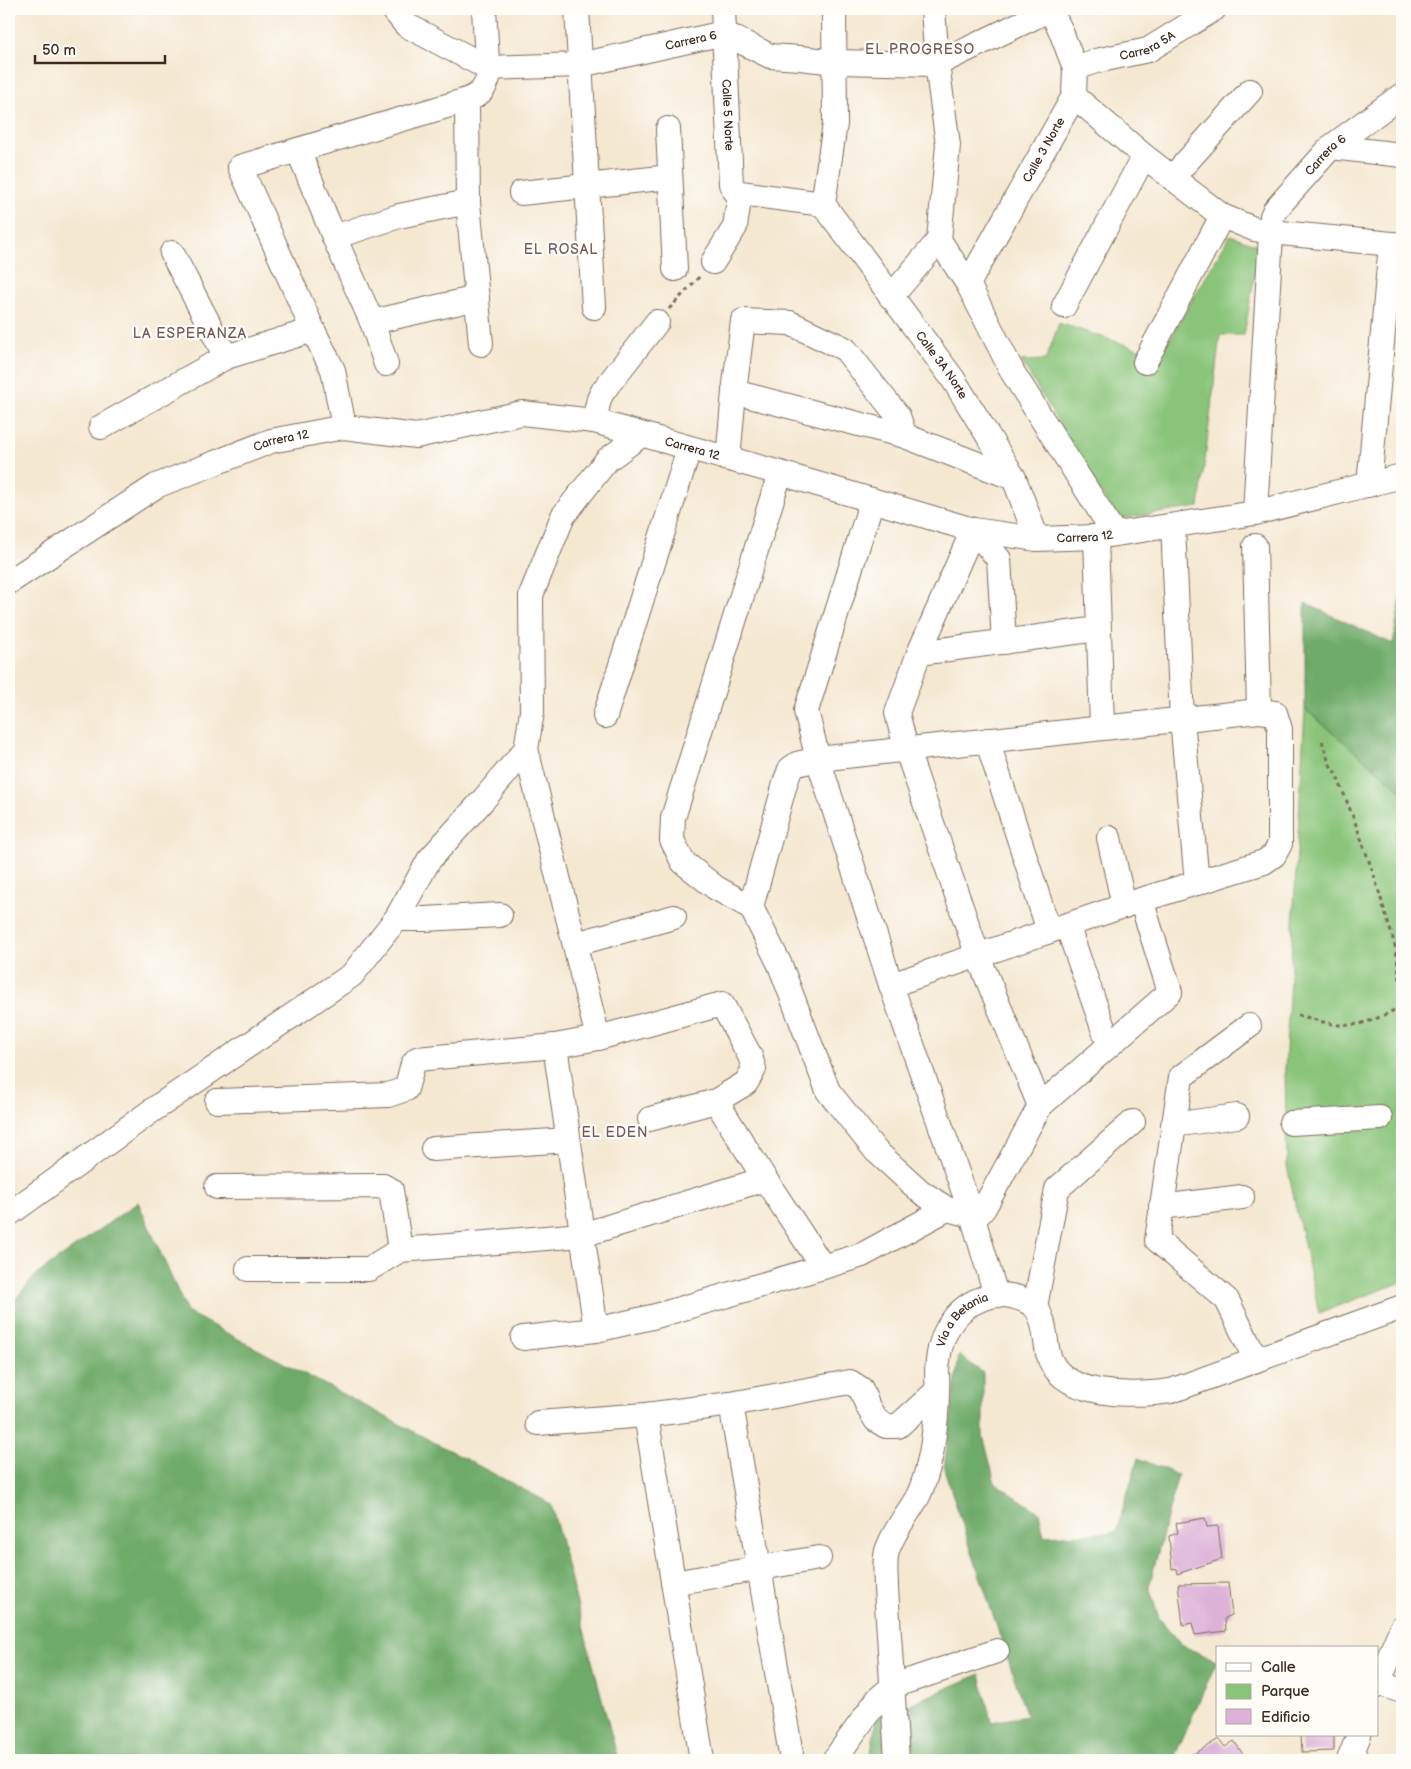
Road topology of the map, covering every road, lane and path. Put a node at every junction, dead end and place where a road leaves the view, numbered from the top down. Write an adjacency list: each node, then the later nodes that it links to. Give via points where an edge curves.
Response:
1 (393, 9): 13 (street, Carrera 6, via 406,25)
2 (484, 9): 13 (street)
3 (577, 9): 12 (street)
4 (723, 9): 9 (street, Calle 5 Norte)
5 (834, 9): 10 (street)
6 (934, 9): 11 (street)
7 (1050, 9): 11 (street, Carrera 6); 14 (street, Calle 3 Norte)
8 (1214, 9): 14 (street, Carrera 5A, via 1148,50)
9 (724, 32): 10 (street, Carrera 6, via 770,56); 12 (street, Carrera 6); 28 (street, Calle 5 Norte, via 731,184)
10 (834, 62): 11 (street, Carrera 6); 30 (street, via 835,124)
11 (937, 64): 34 (street, via 948,145)
12 (580, 65): 13 (street, Carrera 6); 26 (street)
13 (488, 68): 18 (street, via 485,87 479,95)
14 (1075, 68): 17 (street, Calle 3 Norte)
15 (1250, 91): 25 (street)
16 (1402, 95): 20 (street, Carrera 6)
17 (1074, 96): 23 (street); 39 (street, Calle 3 Norte)
18 (467, 100): 21 (street); 29 (street)
19 (668, 129): 24 (street)
20 (1331, 147): 22 (street); 32 (street, Carrera 6, via 1275,210)
21 (298, 150): 33 (street); 46 (street, via 240,167)
22 (1402, 155)
23 (1144, 156): 25 (street); 42 (street)
24 (670, 177): 26 (street); 38 (street)
25 (1172, 178): 31 (street)
26 (587, 186): 27 (street); 43 (street)
27 (521, 193)
28 (740, 193): 30 (street); 37 (street, via 735,227)
29 (468, 202): 33 (street, via 399,216); 41 (street)
30 (823, 204): 40 (street, Calle 3A Norte)
31 (1222, 216): 32 (street); 49 (street)
32 (1271, 232): 35 (street); 64 (street, Carrera 6)
33 (334, 237): 44 (street)
34 (939, 240): 39 (street); 40 (street)
35 (1397, 245): 62 (street)
36 (172, 253): 48 (street)
37 (713, 262): 45 (path)
38 (675, 269)
39 (968, 284): 67 (street, via 1013,373)
40 (891, 297): 61 (street, Calle 3A Norte, via 953,379)
41 (477, 298): 44 (street); 47 (street)
42 (1064, 306)
43 (594, 307)
44 (372, 322): 50 (street)
45 (657, 322): 52 (street, via 603,391)
46 (313, 330): 48 (street); 54 (street, via 333,370)
47 (481, 344)
48 (226, 357): 53 (street)
49 (1145, 362)
50 (386, 364)
51 (734, 392): 56 (street); 56 (street, via 743,321 790,323 845,349 898,416); 58 (street)
52 (594, 421): 54 (street, Carrera 12, via 522,413 416,436); 55 (street, Carrera 12)
53 (101, 427)
54 (344, 427): 70 (street, Carrera 12, via 271,441 156,486)
55 (641, 435): 57 (street, Carrera 12); 81 (street, via 607,460 563,516 532,596 532,712)
56 (905, 436): 61 (street)
57 (689, 449): 58 (street, Carrera 12); 75 (street)
58 (728, 459): 59 (street, Carrera 12)
59 (780, 473): 63 (street, Carrera 12); 86 (street, via 673,818 672,840 683,862 716,888)
60 (1402, 476): 62 (street, Carrera 12)
61 (1014, 478): 68 (street, Calle 3A Norte)
62 (1368, 485): 64 (street, Carrera 12)
63 (872, 500): 66 (street, Carrera 12); 82 (street, via 806,711)
64 (1255, 513): 65 (street, Carrera 12)
65 (1173, 526): 67 (street, Carrera 12); 76 (street)
66 (973, 530): 68 (street, Carrera 12); 72 (street, via 999,559); 73 (street)
67 (1105, 535): 68 (street, Carrera 12); 71 (street)
68 (1038, 539)
69 (1255, 546): 74 (street)
70 (9, 582)
71 (1098, 629): 72 (street); 77 (street)
72 (1004, 642): 73 (street)
73 (919, 653): 80 (street, via 897,713)
74 (1259, 711): 76 (street); 84 (street, via 1275,713 1280,729 1280,844 1274,855 1264,862)
75 (605, 716)
76 (1182, 719): 77 (street); 84 (street)
77 (1102, 727): 78 (street)
78 (987, 740): 80 (street); 90 (street)
79 (1322, 742): 104 (path, via 1374,875 1396,949 1402,996 1400,1077)
80 (906, 748): 82 (street); 92 (street)
81 (526, 749): 88 (street, via 429,860); 91 (street)
82 (818, 759): 86 (street, via 790,769); 93 (street)
83 (1109, 838): 85 (street)
84 (1197, 883): 85 (street)
85 (1132, 903): 90 (street); 98 (street, via 1170,992)
86 (751, 907): 116 (street, via 780,966 828,1091 876,1150 921,1192)
87 (500, 915): 88 (street)
88 (396, 918): 117 (street, via 352,975 150,1112)
89 (674, 918): 91 (street)
90 (1058, 928): 92 (street); 98 (street)
91 (575, 944): 97 (street)
92 (978, 956): 93 (street); 102 (street)
93 (891, 985): 118 (street)
94 (1402, 1006): 95 (path, via 1361,1024 1339,1025)
95 (1298, 1015)
96 (1249, 1026): 108 (street, via 1181,1077)
97 (598, 1038): 99 (street); 101 (street, via 722,1004 754,1069 746,1083)
98 (1109, 1045): 102 (street)
99 (555, 1046): 100 (street, via 416,1059 406,1089 388,1095); 110 (street)
100 (216, 1101)
101 (716, 1101): 105 (street); 112 (street)
102 (1040, 1106): 118 (street, via 984,1208)
103 (1236, 1116): 108 (street)
104 (1392, 1117): 107 (street); 109 (path)
105 (650, 1119)
106 (1133, 1122): 124 (street, via 1057,1189)
107 (1291, 1123)
108 (1173, 1125): 115 (street)
109 (1402, 1139)
110 (568, 1140): 111 (street); 119 (street)
111 (433, 1149)
112 (764, 1179): 119 (street); 121 (street)
113 (218, 1187): 120 (street, via 383,1186 392,1190)
114 (1242, 1196): 115 (street)
115 (1162, 1207): 128 (street, via 1157,1240 1227,1300)
116 (947, 1209): 118 (street); 121 (street, via 862,1255)
117 (9, 1214)
118 (972, 1216): 123 (street)
119 (582, 1235): 120 (street); 126 (street)
120 (400, 1250): 122 (street, via 369,1268)
121 (823, 1267): 126 (street, via 656,1316)
122 (248, 1269)
123 (996, 1295): 124 (street, Vía a Betania, via 1018,1298); 129 (street, Vía a Betania, via 970,1303 958,1312 944,1334 938,1360)
124 (1035, 1307): 128 (street, via 1054,1366 1068,1381 1082,1387 1120,1394 1156,1393)
125 (1402, 1307): 128 (street)
126 (596, 1330): 127 (street)
127 (522, 1338)
128 (1256, 1360)
129 (937, 1391): 130 (street, via 898,1426 886,1426 876,1420 861,1389 850,1382); 139 (street, Vía a Betania, via 936,1424 925,1480 887,1551 885,1567)
130 (730, 1404): 131 (street); 134 (street)
131 (646, 1414): 132 (street); 135 (street)
132 (538, 1423)
133 (819, 1558): 134 (street)
134 (758, 1568): 135 (street); 143 (street)
135 (673, 1583): 142 (street)
136 (1402, 1627): 138 (street)
137 (997, 1652): 139 (street)
138 (1378, 1685): 140 (street)
139 (893, 1686): 144 (street, via 878,1700); 145 (street, Vía a Betania)
140 (1402, 1691)
141 (1358, 1736): 146 (street)
142 (702, 1760)
143 (792, 1760)
144 (834, 1760)
145 (897, 1760)
146 (1349, 1760)

